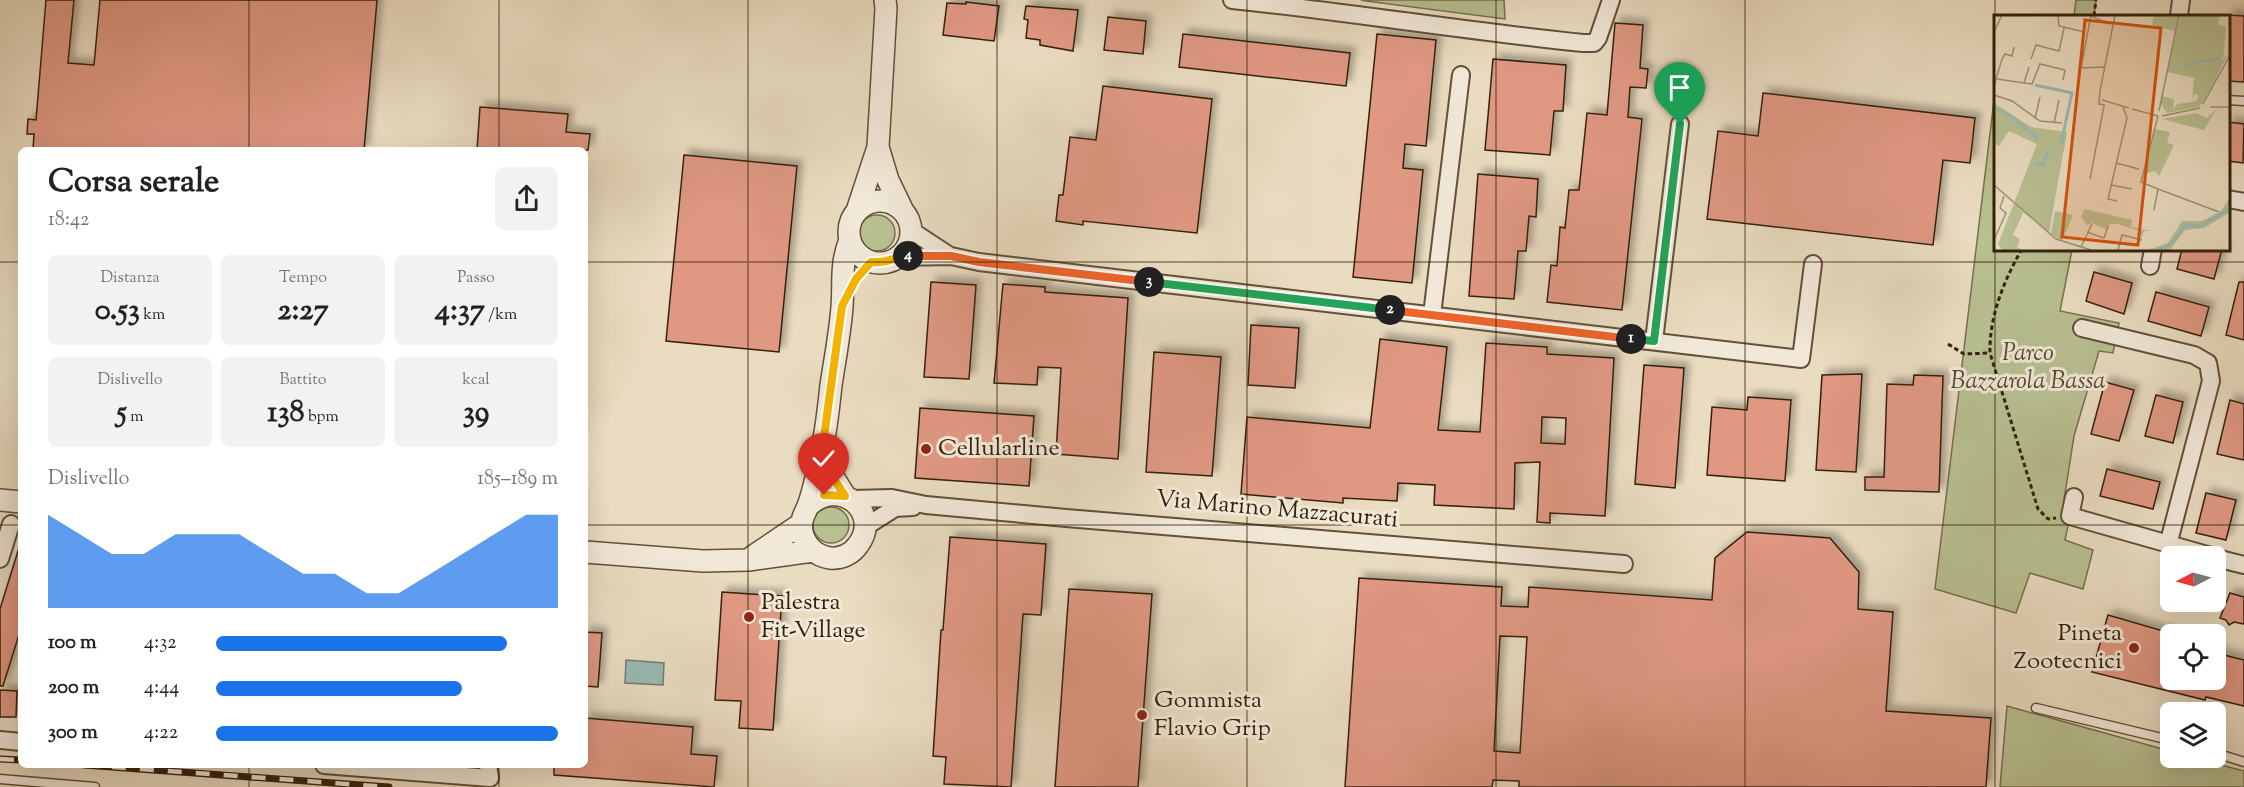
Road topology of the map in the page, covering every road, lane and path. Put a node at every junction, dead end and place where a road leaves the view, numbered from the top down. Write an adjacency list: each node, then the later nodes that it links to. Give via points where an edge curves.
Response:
1 (1232, 0): 2 (street, via 1583,43 1598,38)
2 (1611, 0)
3 (2096, 0): 6 (path)
4 (2181, 0): 7 (street)
5 (887, 3): 12 (street)
6 (2094, 15)
7 (2179, 15)
8 (1461, 75): 25 (street)
9 (2229, 100): 10 (lane)
10 (2244, 101)
11 (1680, 124): 27 (street)
12 (879, 147): 15 (street, via 888,180); 16 (street)
13 (2229, 199): 14 (street)
14 (2244, 202)
15 (902, 209): 16 (street, via 884,200 864,204); 17 (street)
16 (857, 211): 18 (street, via 850,225)
17 (912, 231): 20 (street); 21 (street)
18 (850, 240): 22 (street, via 862,257); 24 (street, via 841,272)
19 (2021, 250): 29 (path, via 2008,273 1990,333)
20 (951, 256): 21 (street); 25 (street)
21 (899, 257): 22 (street)
22 (871, 262): 24 (street, via 856,279)
23 (1813, 264): 27 (street, via 1801,359)
24 (842, 306): 30 (street)
25 (1432, 315): 27 (street)
26 (2082, 328): 40 (street, via 2194,354 2208,363 2211,381)
27 (1654, 341)
28 (1948, 344): 29 (path, via 1964,354)
29 (1990, 353): 37 (path, via 2038,509 2048,519)
30 (823, 444): 31 (street, via 832,476); 36 (street)
31 (848, 497): 35 (street, Via Marino Mazzacurati, via 892,498); 36 (street, Via Marino Mazzacurati, via 824,495 815,499); 39 (street, via 859,507)
32 (2074, 497): 37 (street)
33 (0, 500): 34 (street)
34 (18, 502)
35 (926, 505): 39 (street, Via Marino Mazzacurati, via 895,508); 47 (street, Via Marino Mazzacurati)
36 (804, 515): 42 (street, via 802,534); 45 (street, Via Marino Mazzacurati)
37 (2070, 516): 40 (street)
38 (11, 524): 44 (street)
39 (865, 527): 42 (street, Via Marino Mazzacurati, via 860,544 846,556 828,558)
40 (2168, 545): 41 (street)
41 (2172, 546)
42 (813, 551): 45 (street, Via Marino Mazzacurati)
43 (588, 552): 45 (street, Via Marino Mazzacurati, via 703,561)
44 (0, 559)
45 (748, 560)
46 (2226, 560): 48 (street)
47 (1624, 564)
48 (2244, 565)
49 (2036, 708): 50 (lane)
50 (2160, 738)
51 (0, 740): 52 (street)
52 (18, 742)
53 (2226, 756): 54 (lane)
54 (2244, 762)
55 (406, 768): 56 (street)
56 (489, 771)
57 (0, 779): 58 (lane)
58 (95, 787)

